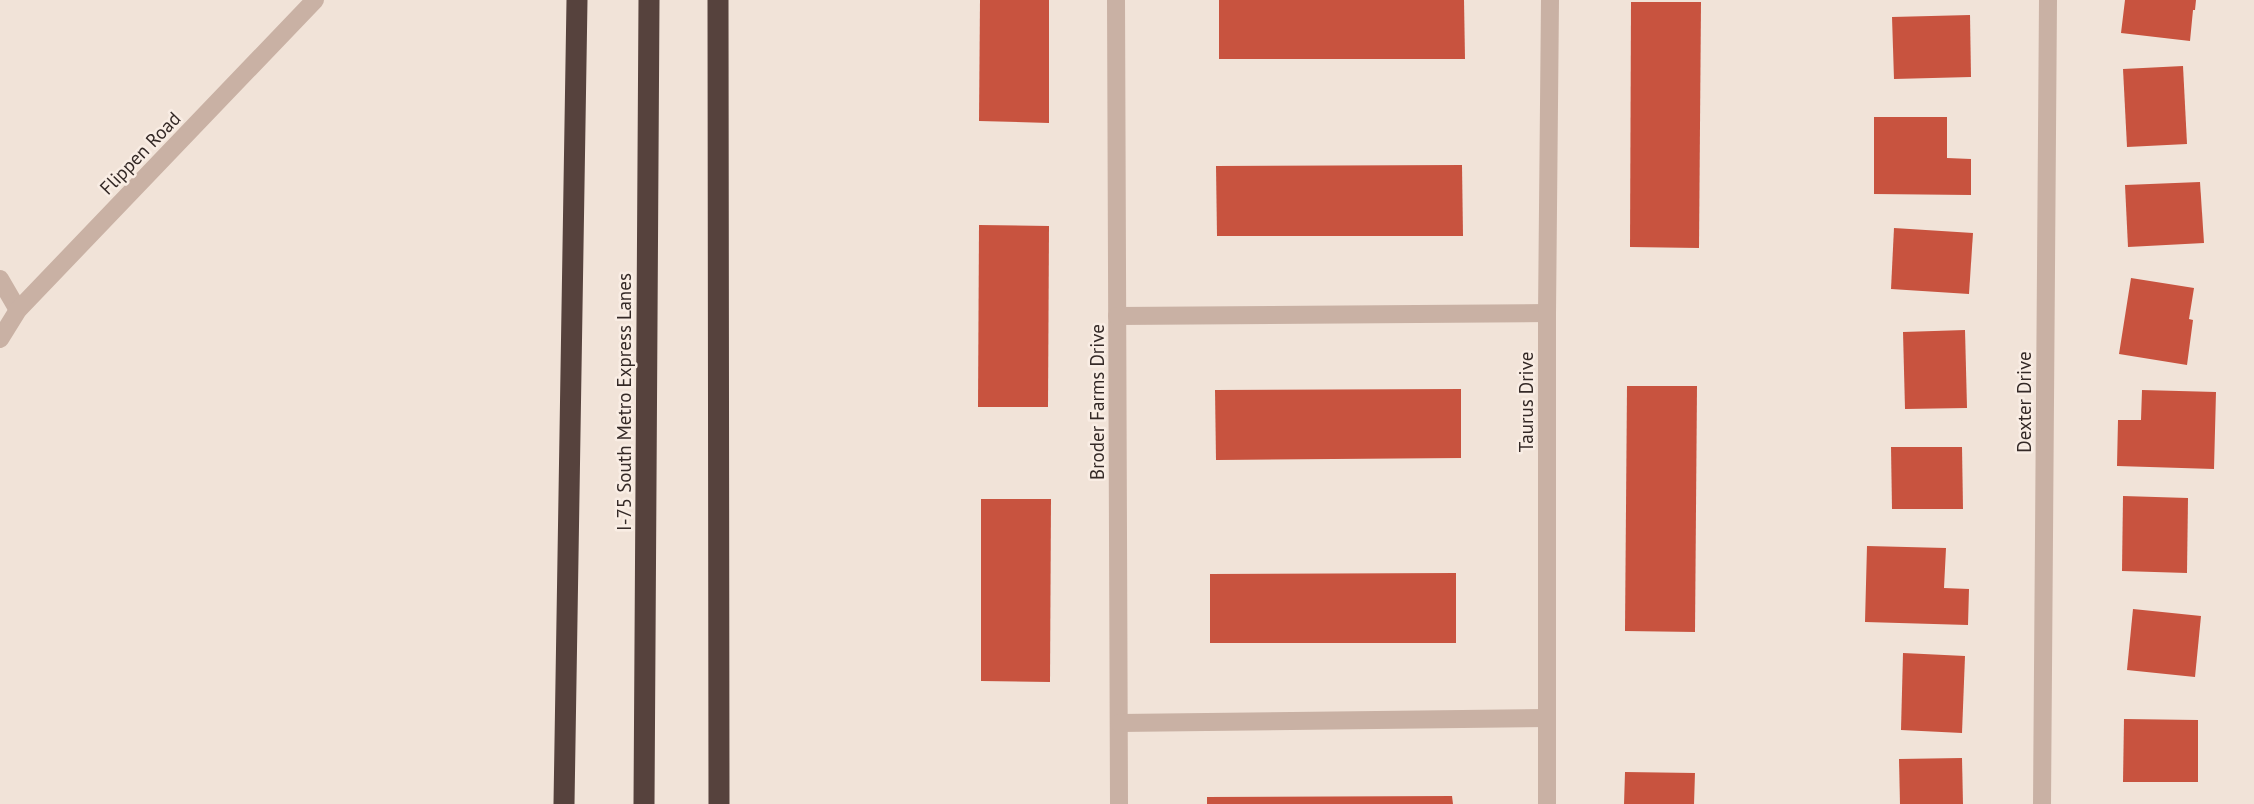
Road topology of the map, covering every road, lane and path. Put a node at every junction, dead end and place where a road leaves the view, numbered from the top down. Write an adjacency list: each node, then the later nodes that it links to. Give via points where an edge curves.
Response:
1 (577, 0): 15 (highway)
2 (649, 0): 16 (highway, I-75 South Metro Express Lanes)
3 (718, 0): 17 (highway)
4 (1116, 0): 11 (street, Broder Farms Drive)
5 (1550, 0): 10 (street, Taurus Drive)
6 (2048, 0): 20 (street, Dexter Drive)
7 (305, 4): 9 (street, Flippen Road)
8 (0, 279): 9 (street)
9 (18, 310): 12 (street, Flippen Road)
10 (1547, 313): 11 (street); 13 (street, Taurus Drive)
11 (1117, 316): 14 (street, Broder Farms Drive)
12 (0, 339)
13 (1547, 718): 14 (street); 19 (street, Taurus Drive)
14 (1119, 723): 18 (street, Broder Farms Drive)
15 (564, 804)
16 (644, 804)
17 (719, 804)
18 (1119, 804)
19 (1547, 804)
20 (2042, 804)

